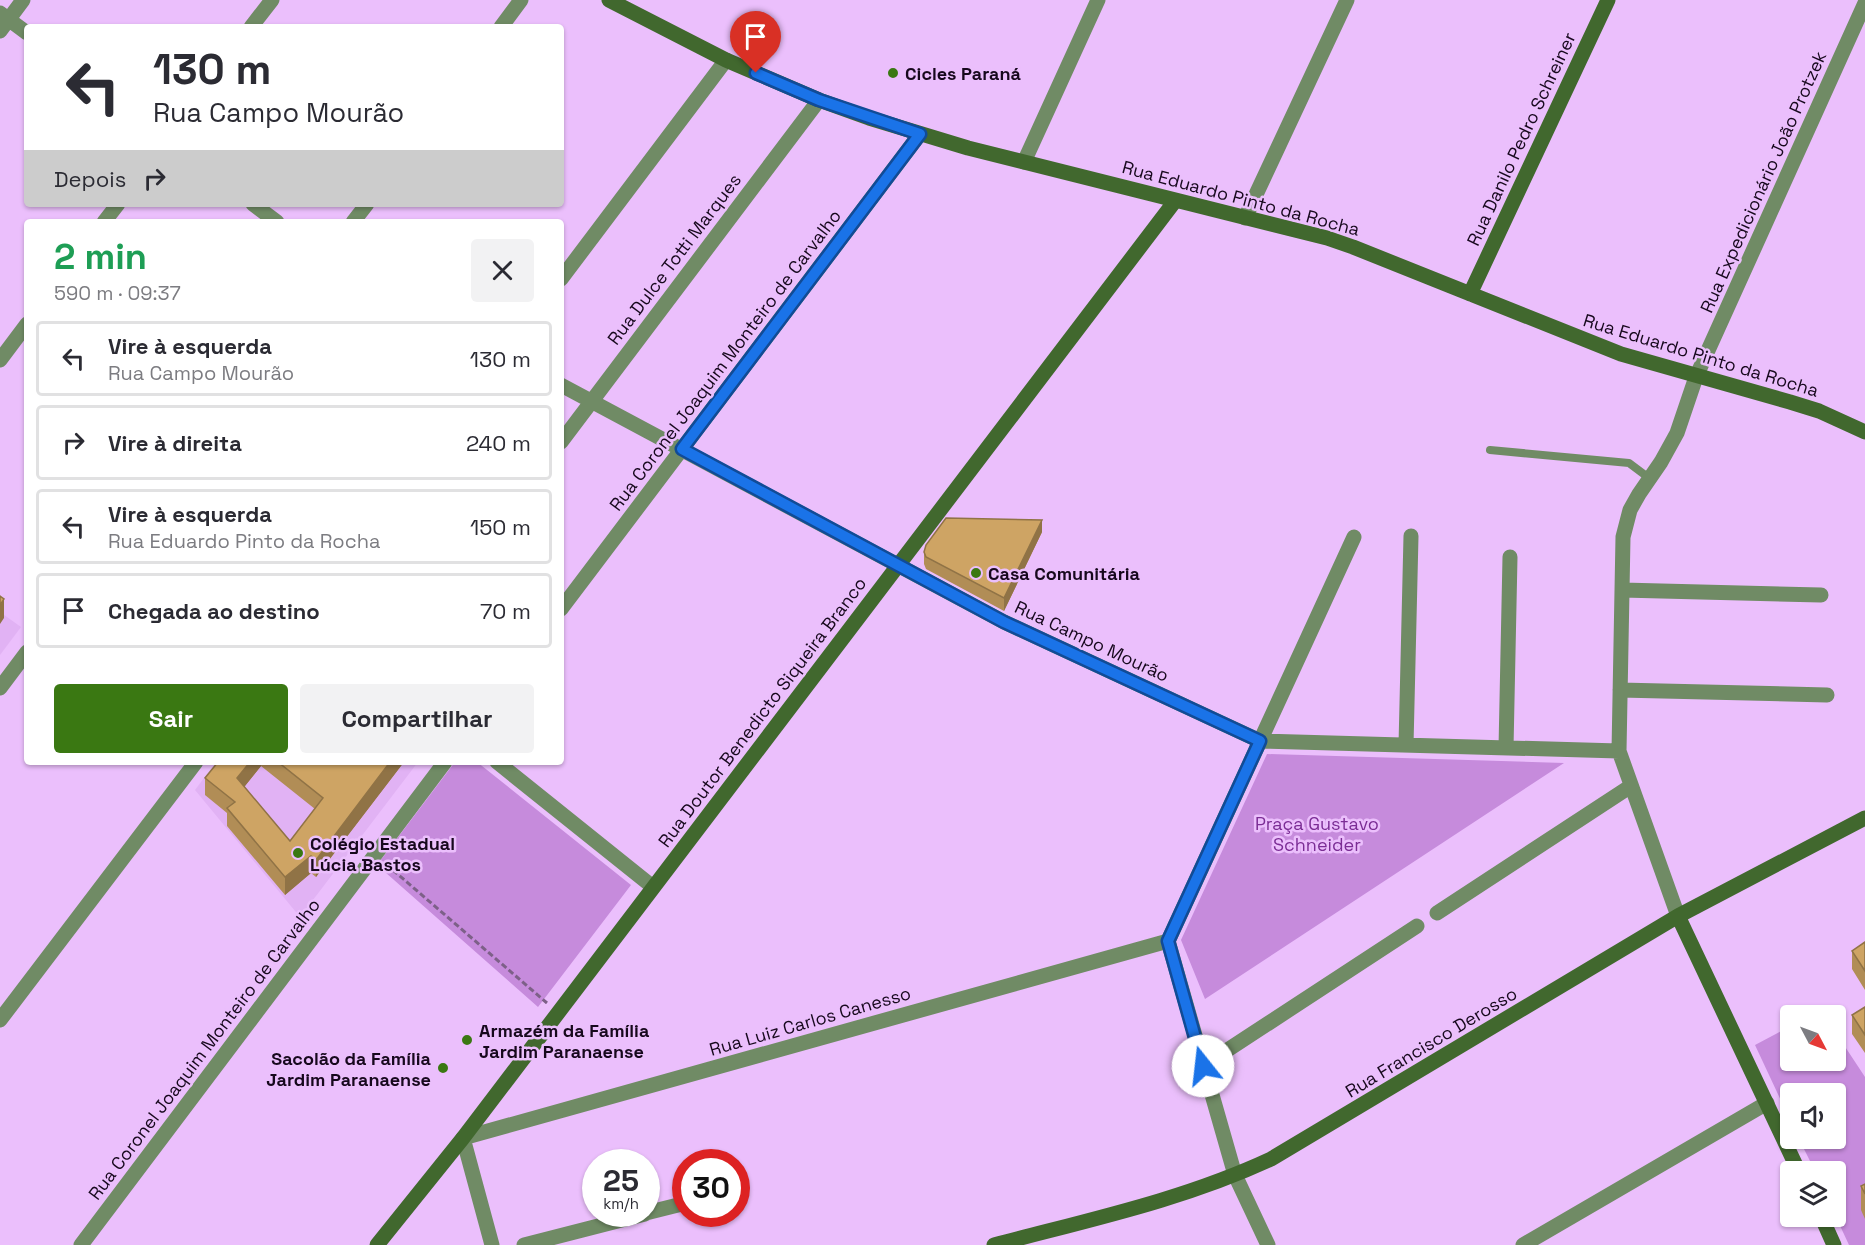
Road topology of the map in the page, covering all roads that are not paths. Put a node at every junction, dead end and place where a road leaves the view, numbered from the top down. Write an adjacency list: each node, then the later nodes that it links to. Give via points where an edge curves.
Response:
1 (23, 0): 10 (street)
2 (272, 0): 11 (street)
3 (521, 0): 12 (street)
4 (609, 0): 14 (main road, Rua Eduardo Pinto da Rocha)
5 (1098, 0): 17 (street)
6 (1347, 0): 22 (street)
7 (1608, 0): 27 (main road, Rua Danilo Pedro Schreiner)
8 (1861, 0): 9 (street)
9 (1865, 3): 30 (street, Rua Expedicionário João Protzek)
10 (3, 21): 13 (street)
11 (253, 24)
12 (503, 24)
13 (24, 32)
14 (726, 60): 15 (main road, Rua Eduardo Pinto da Rocha); 26 (street)
15 (819, 100): 16 (main road, Rua Eduardo Pinto da Rocha); 32 (street, Rua Dulce Totti Marques)
16 (920, 134): 17 (main road, Rua Eduardo Pinto da Rocha); 35 (street, Rua Coronel Joaquim Monteiro de Carvalho)
17 (1024, 162): 18 (main road, Rua Eduardo Pinto da Rocha)
18 (1175, 201): 22 (main road, Rua Eduardo Pinto da Rocha); 41 (main road, Rua Doutor Benedicto Siqueira Branco)
19 (116, 207): 23 (street)
20 (257, 207): 24 (street)
21 (365, 207): 25 (street)
22 (1245, 218): 27 (main road, Rua Eduardo Pinto da Rocha, via 1327,238)
23 (106, 219)
24 (273, 219)
25 (355, 219)
26 (564, 275)
27 (1470, 294): 30 (main road, Rua Eduardo Pinto da Rocha, via 1621,354)
28 (24, 328): 29 (street)
29 (0, 360)
30 (1696, 377): 33 (main road, Rua Eduardo Pinto da Rocha, via 1827,414); 37 (street, Rua Expedicionário João Protzek, via 1677,433)
31 (564, 387): 32 (street, Rua Campo Mourão)
32 (592, 401): 34 (street, Rua Dulce Totti Marques); 35 (street, Rua Campo Mourão)
33 (1865, 432)
34 (564, 438)
35 (682, 449): 41 (street, Rua Campo Mourão); 44 (street, Rua Coronel Joaquim Monteiro de Carvalho)
36 (1490, 450): 37 (lane, via 1629,464)
37 (1649, 478): 42 (street, Rua Expedicionário João Protzek, via 1626,523)
38 (1412, 536): 50 (street)
39 (1354, 537): 49 (street)
40 (1510, 558): 51 (street)
41 (898, 565): 49 (street, Rua Campo Mourão, via 1004,622); 58 (main road, Rua Doutor Benedicto Siqueira Branco)
42 (1622, 590): 43 (street); 47 (street, Rua Expedicionário João Protzek)
43 (1821, 595)
44 (564, 605)
45 (24, 656): 46 (street)
46 (0, 687)
47 (1620, 690): 48 (street); 52 (street, Rua Expedicionário João Protzek)
48 (1827, 695)
49 (1260, 741): 50 (street, Rua Campo Mourão); 62 (street)
50 (1406, 745): 51 (street, Rua Campo Mourão)
51 (1506, 748): 52 (street, Rua Campo Mourão)
52 (1619, 751): 56 (street, Rua Expedicionário João Protzek)
53 (193, 765): 63 (street)
54 (443, 765): 72 (street, Rua Coronel Joaquim Monteiro de Carvalho)
55 (501, 765): 58 (street)
56 (1631, 786): 59 (street); 60 (street, Rua Expedicionário João Protzek)
57 (1865, 818): 60 (main road, Rua Francisco Derosso)
58 (653, 887): 66 (main road, Rua Doutor Benedicto Siqueira Branco)
59 (1437, 913)
60 (1678, 916): 65 (main road); 68 (main road, Rua Francisco Derosso, via 1289,1150)
61 (1417, 926): 64 (street)
62 (1168, 941): 64 (street); 66 (street, Rua Luiz Carlos Canesso)
63 (0, 1020)
64 (1203, 1066): 68 (street)
65 (1767, 1103): 67 (main road); 77 (street)
66 (463, 1138): 73 (main road, Rua Doutor Benedicto Siqueira Branco); 74 (street)
67 (1794, 1161)
68 (1235, 1175): 71 (main road, Rua Francisco Derosso, via 1153,1203); 76 (street)
69 (593, 1227): 75 (street)
70 (1826, 1227): 78 (main road)
71 (1005, 1244)
72 (81, 1245)
73 (377, 1245)
74 (492, 1245)
75 (524, 1245)
76 (1268, 1245)
77 (1523, 1245)
78 (1834, 1245)

